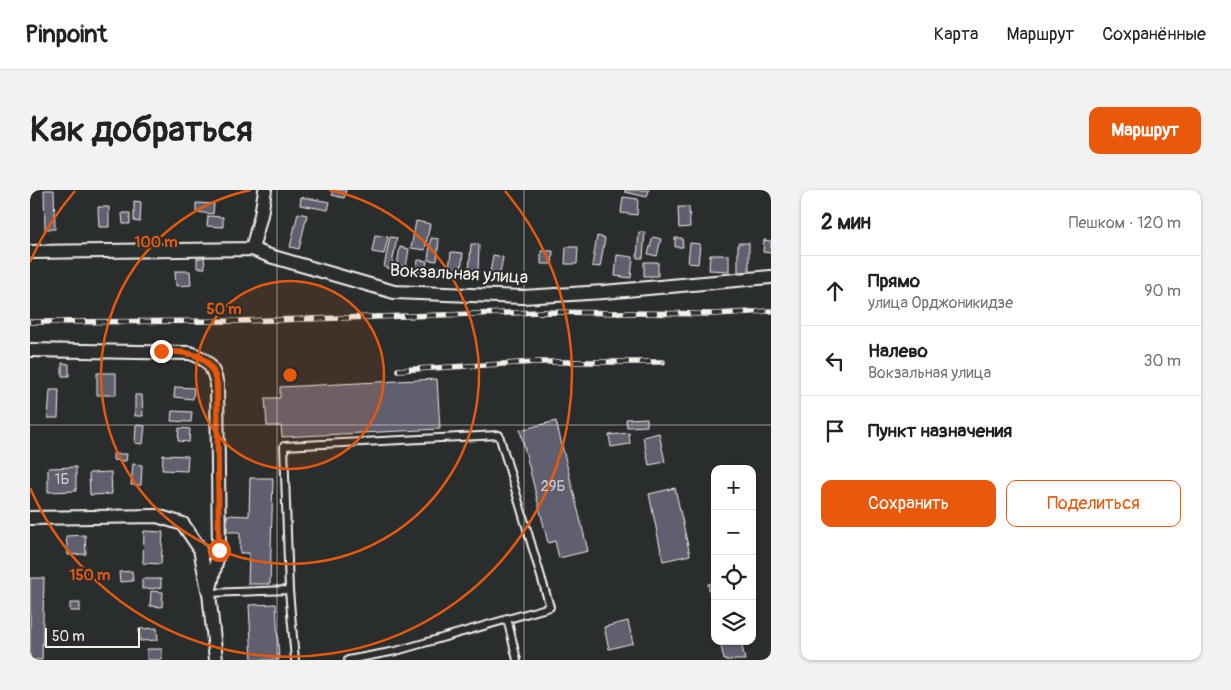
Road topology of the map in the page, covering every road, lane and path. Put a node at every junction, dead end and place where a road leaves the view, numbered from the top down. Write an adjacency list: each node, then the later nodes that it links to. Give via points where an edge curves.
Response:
1 (265, 190): 2 (street)
2 (252, 249): 3 (street, Вокзальная улица); 4 (street, Вокзальная улица, via 394,292 523,297)
3 (30, 252)
4 (771, 278)
5 (30, 350): 8 (street, via 190,353 203,357 214,370 217,384 219,550)
6 (30, 518): 8 (street, via 157,516 183,524 200,549)
7 (288, 590): 8 (lane); 9 (lane, via 284,446 499,435 550,607); 11 (lane)
8 (209, 593): 10 (street)
9 (507, 618): 12 (lane, via 396,651); 13 (lane)
10 (216, 660)
11 (295, 660)
12 (348, 660)
13 (517, 660)

